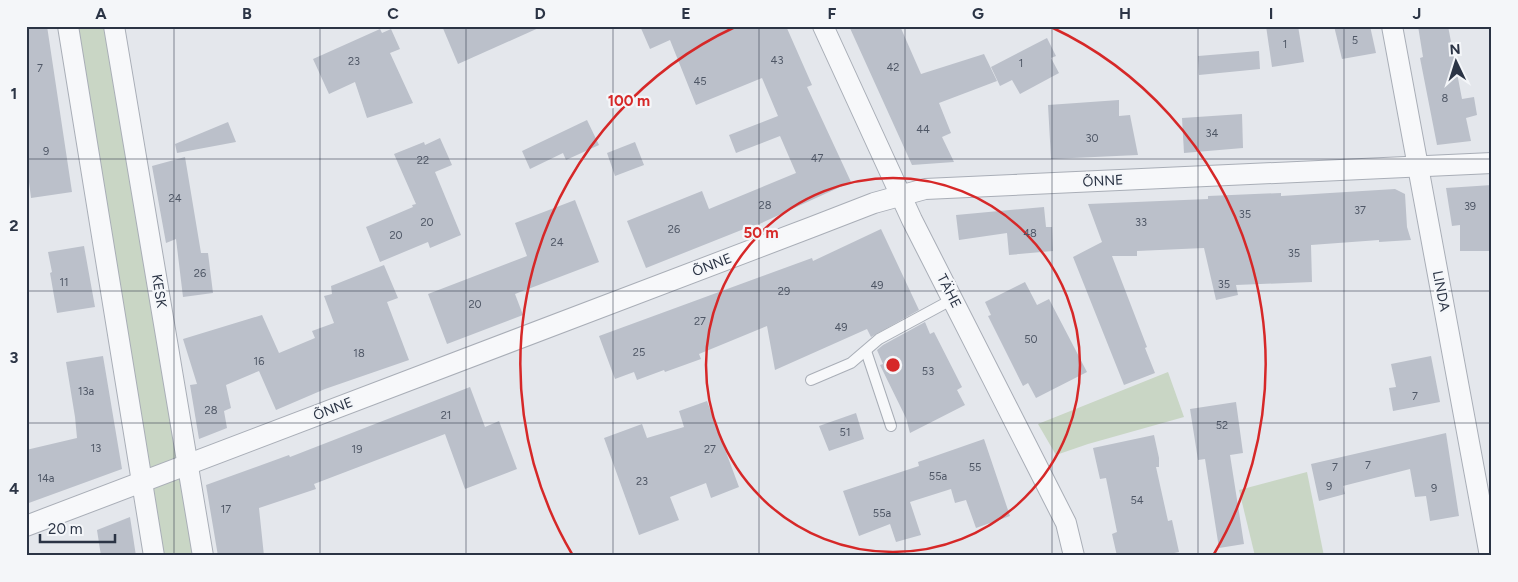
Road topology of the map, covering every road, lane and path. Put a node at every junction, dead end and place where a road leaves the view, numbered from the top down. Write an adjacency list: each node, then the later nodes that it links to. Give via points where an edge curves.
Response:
1 (68, 26): 13 (street)
2 (114, 26): 12 (street, KESK)
3 (823, 26): 7 (street, TÄHE)
4 (1392, 26): 6 (street, LINDA)
5 (1492, 163): 6 (street, ÕNNE)
6 (1418, 166): 7 (street, ÕNNE, via 933,188); 18 (street, LINDA)
7 (902, 195): 8 (street, TÄHE); 12 (street, ÕNNE, via 812,226)
8 (953, 299): 9 (lane, via 879,339); 17 (street, TÄHE, via 1066,523)
9 (866, 351): 10 (lane, via 851,363); 11 (lane)
10 (811, 380)
11 (891, 426)
12 (188, 464): 13 (street, ÕNNE); 16 (street, KESK)
13 (143, 481): 14 (street, ÕNNE); 15 (street)
14 (26, 526)
15 (154, 556)
16 (203, 556)
17 (1074, 556)
18 (1490, 556)

